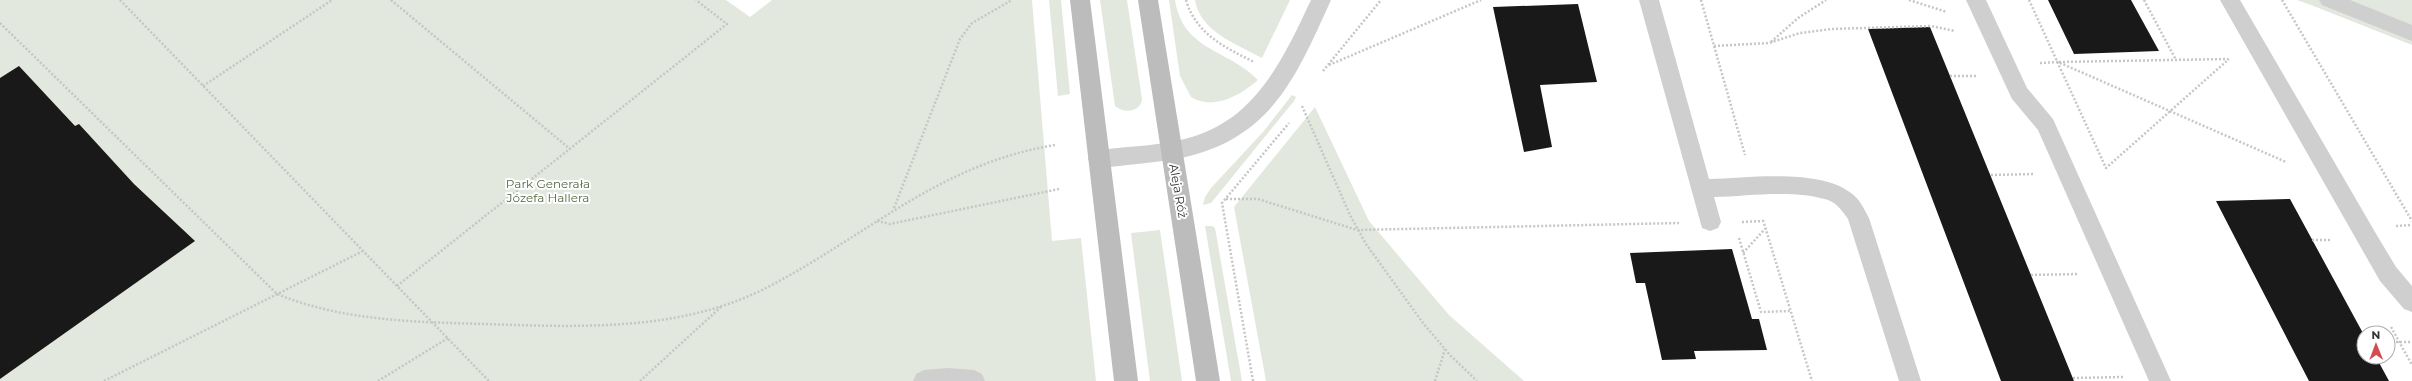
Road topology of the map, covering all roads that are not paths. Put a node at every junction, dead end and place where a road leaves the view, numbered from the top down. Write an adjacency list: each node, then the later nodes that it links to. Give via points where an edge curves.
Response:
1 (1080, 0): 10 (main road)
2 (1148, 0): 9 (main road, Aleja Róż)
3 (1321, 0): 9 (street, via 1285,76 1252,115 1216,138 1193,146)
4 (1649, 0): 11 (lane)
5 (1976, 0): 14 (lane, via 2019,93 2046,125)
6 (2230, 0): 13 (lane, via 2381,262 2398,288)
7 (2330, 0): 8 (street)
8 (2412, 33)
9 (1171, 149): 10 (street); 18 (main road, Aleja Róż)
10 (1099, 159): 17 (main road)
11 (1701, 188): 12 (lane); 19 (lane, via 1812,188 1831,192 1845,200 1854,209)
12 (1710, 222)
13 (2412, 302)
14 (2159, 379)
15 (924, 381): 16 (lane)
16 (974, 381)
17 (1126, 381)
18 (1208, 381)
19 (1910, 381)

